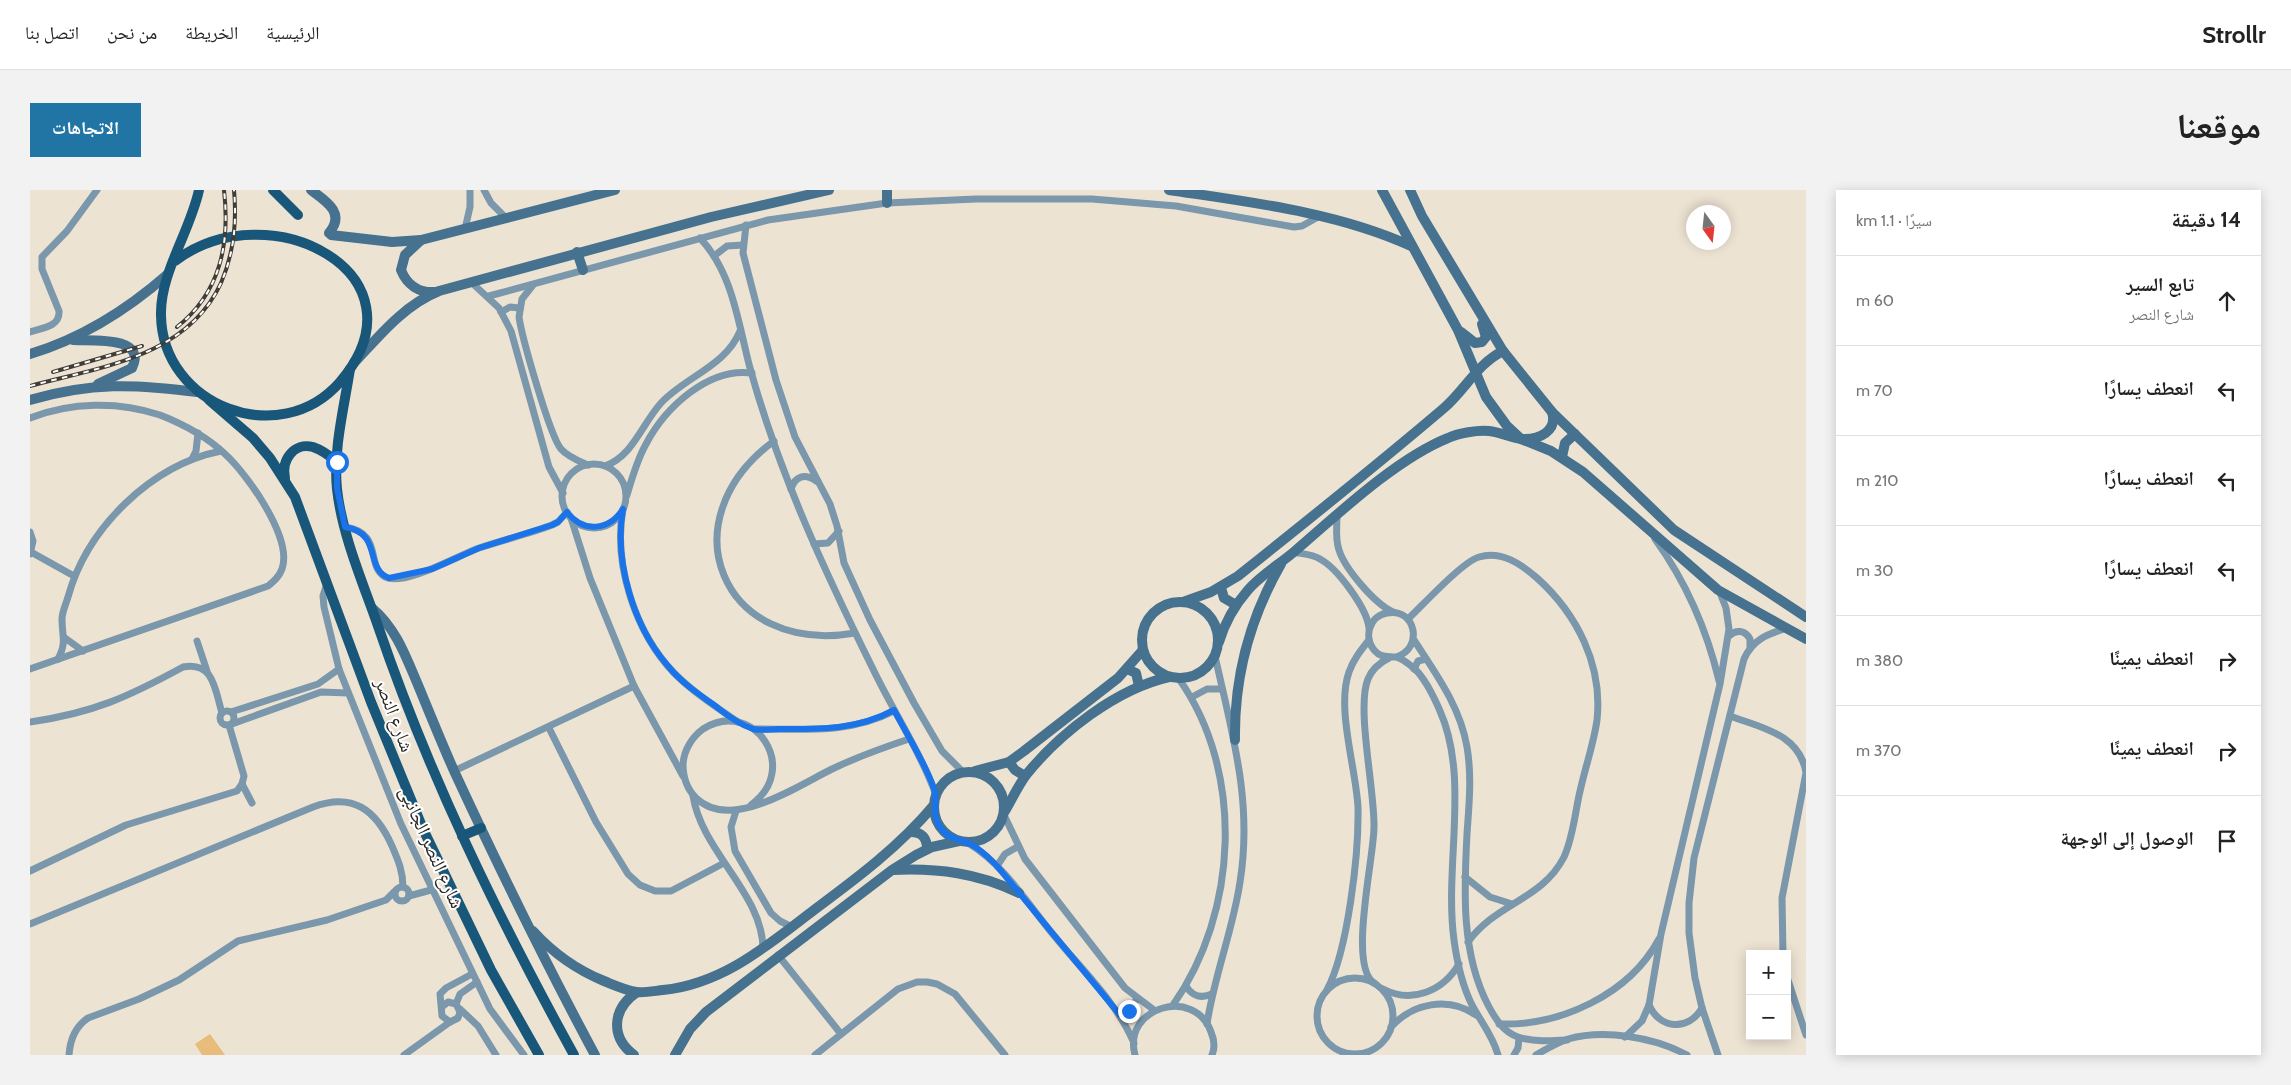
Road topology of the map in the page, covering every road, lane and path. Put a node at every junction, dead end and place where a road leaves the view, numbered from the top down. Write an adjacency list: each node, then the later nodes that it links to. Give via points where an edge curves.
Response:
1 (97, 190): 41 (street, via 67,232 42,257 42,269 59,317 53,325)
2 (199, 190): 28 (main road)
3 (274, 190): 14 (main road, via 304,219)
4 (311, 190): 19 (street, via 334,209 335,222)
5 (470, 190): 18 (street)
6 (484, 190): 16 (street, via 491,203)
7 (615, 190): 16 (street)
8 (829, 190): 26 (street)
9 (887, 190): 13 (street)
10 (1169, 190): 15 (street, via 1272,206)
11 (1382, 190): 25 (street)
12 (1410, 190): 37 (street, via 1422,216)
13 (887, 203): 15 (street, via 1092,199 1176,206 1294,227); 17 (street, via 791,215)
14 (280, 212)
15 (1318, 217): 25 (street, via 1362,228)
16 (507, 219): 18 (street)
17 (746, 226): 20 (street); 23 (street)
18 (465, 229): 22 (street)
19 (327, 232): 22 (street, via 392,242); 24 (main road)
20 (700, 238): 27 (street); 30 (street)
21 (192, 240): 28 (main road)
22 (421, 240): 34 (street, via 405,255 401,270 407,282 418,290)
23 (743, 245): 27 (street, via 727,246); 67 (street, via 758,317 785,410)
24 (342, 246)
25 (1411, 246): 39 (street)
26 (577, 252): 30 (street); 32 (street)
27 (714, 256): 40 (street, via 730,289)
28 (175, 261): 31 (main road)
29 (355, 266): 45 (main road, via 365,295 366,319 362,342)
30 (583, 270): 33 (street)
31 (168, 274): 42 (street, via 116,315); 49 (main road, via 161,302 164,338 178,370)
32 (472, 282): 34 (street); 35 (street)
33 (534, 284): 35 (street); 36 (street, via 525,293)
34 (439, 291): 45 (street, via 400,316)
35 (489, 296): 38 (street)
36 (520, 308): 38 (street); 64 (street, via 520,324 554,436 565,453)
37 (1479, 310): 39 (street, via 1485,340 1475,343); 43 (street)
38 (501, 312): 69 (street, via 510,331 549,467)
39 (1458, 330): 46 (street)
40 (740, 331): 47 (street); 65 (street, via 729,350 669,395 626,452)
41 (30, 332)
42 (72, 340): 44 (street); 48 (street, via 118,342 131,348 132,368)
43 (1503, 351): 46 (street); 52 (street)
44 (30, 354)
45 (351, 367): 51 (main road, via 326,395 294,411 259,416 233,411); 63 (main road, شارع النصر)
46 (1476, 371): 56 (street, via 1486,397); 58 (street, via 1447,405)
47 (752, 373): 57 (street); 70 (street, via 740,372 715,379 672,409 640,454)
48 (95, 386): 49 (street, via 143,386); 50 (street)
49 (197, 392): 51 (main road)
50 (30, 400)
51 (209, 400): 66 (main road, شارع النصر, via 253,438)
52 (1552, 412): 55 (street); 56 (street, via 1552,426 1547,433)
53 (30, 418): 54 (street, via 66,408 113,406 159,415)
54 (198, 433): 59 (street); 62 (street)
55 (1575, 434): 60 (street, via 1565,443); 90 (street, via 1674,530)
56 (1521, 439): 60 (street); 61 (street, via 1488,431 1470,432 1448,438)
57 (774, 441): 68 (street); 94 (street, via 747,464 727,495 717,529 720,566 739,600 769,624 786,631 820,636)
58 (1400, 445): 61 (street, via 1407,448); 84 (street)
59 (222, 450): 62 (street); 103 (street, via 244,472 272,519 284,556 277,578 268,586)
60 (1562, 457): 77 (street)
61 (1410, 458): 73 (street)
62 (192, 459): 82 (street, via 155,480 122,506 96,538)
63 (337, 462): 66 (main road, via 315,448 300,447 287,457); 74 (main road, شارع النصر, via 337,488)
64 (588, 464): 65 (street); 69 (street, via 572,472)
65 (605, 466): 70 (street, via 619,476 625,486)
66 (285, 479): 83 (main road, شارع النصر, via 304,516)
67 (819, 483): 68 (street, via 808,476 800,477); 75 (street)
68 (791, 489): 78 (street)
69 (562, 493): 72 (street)
70 (626, 498): 71 (street)
71 (623, 509): 72 (street, via 616,519 600,527 581,525); 128 (street, via 620,530 623,565 647,634 660,657 682,681)
72 (569, 515): 74 (street, via 552,525 479,548 432,569 394,579 378,570 365,535); 117 (street, via 590,578)
73 (1337, 515): 79 (street); 89 (street, via 1337,543 1342,558 1377,602)
74 (345, 527): 88 (main road, شارع النصر)
75 (839, 531): 78 (street, via 828,543); 136 (street, via 844,563 884,648 942,751)
76 (30, 532): 80 (street, via 33,541)
77 (1651, 532): 85 (street); 116 (street, via 1670,560 1693,605)
78 (814, 544): 94 (street)
79 (1293, 552): 81 (street); 92 (street, via 1317,557 1330,566 1361,605)
80 (31, 553): 82 (street)
81 (1283, 560): 87 (street, via 1250,588); 133 (street, via 1263,598 1246,645 1236,701)
82 (74, 576): 96 (street, via 62,617)
83 (327, 582): 111 (street, شارع النصر الجانبى, via 324,607); 213 (main road, شارع النصر, via 423,829 491,970)
84 (1221, 588): 86 (street); 87 (street, via 1224,598)
85 (1718, 590): 93 (street); 95 (street, via 1726,608)
86 (1183, 602): 101 (street, via 1198,606 1209,615 1216,628); 104 (street, via 1165,604 1150,615 1141,638)
87 (1236, 605): 101 (street)
88 (372, 608): 135 (street, via 384,619 398,641); 148 (main road, شارع النصر, via 398,685)
89 (1393, 612): 91 (street); 92 (street, via 1378,616)
90 (1806, 617)
91 (1408, 619): 99 (street); 164 (street, via 1471,561 1481,556 1497,555 1522,567 1547,588 1566,610 1589,652 1597,687 1596,723 1568,849 1546,883)
92 (1369, 628): 98 (street)
93 (1787, 628): 97 (street); 102 (street, via 1766,635)
94 (855, 633): 123 (street)
95 (1729, 636): 102 (street, via 1736,631 1744,632 1750,639); 116 (street)
96 (65, 638): 103 (street); 107 (street)
97 (1806, 638)
98 (1369, 640): 106 (street, via 1378,653); 178 (street, via 1355,660 1346,684 1345,703 1358,807 1356,846 1341,948)
99 (1414, 640): 106 (street, via 1409,650); 108 (street)
100 (198, 641): 113 (street)
101 (1218, 642): 105 (street)
102 (1750, 648): 126 (street, via 1744,658)
103 (83, 650): 107 (street)
104 (1142, 651): 109 (street); 114 (street, via 1152,668)
105 (1215, 656): 114 (street, via 1200,673); 119 (street)
106 (1392, 658): 112 (street); 176 (street, via 1371,673 1365,688 1374,828 1362,946 1364,968 1370,980)
107 (58, 659): 110 (street)
108 (1426, 659): 112 (street, via 1418,660); 156 (street, via 1448,691 1460,718 1467,746 1470,782)
109 (1127, 668): 118 (street, via 1136,674); 134 (street)
110 (30, 669)
111 (339, 669): 115 (street); 121 (street, شارع النصر الجانبى)
112 (1414, 669): 173 (street, via 1440,710 1452,752 1452,897)
113 (208, 672): 124 (street); 127 (street, via 197,666 184,667 102,706)
114 (1174, 678): 118 (street); 122 (street)
115 (318, 684): 120 (street); 125 (street)
116 (1720, 684): 168 (street)
117 (634, 686): 130 (street); 138 (street)
118 (1139, 686): 137 (street, via 1098,710)
119 (1222, 689): 122 (street, via 1207,688); 133 (street)
120 (321, 692): 121 (street); 129 (street)
121 (348, 693): 158 (street, شارع النصر الجانبى)
122 (1192, 697): 177 (street, via 1204,722 1219,770 1224,805 1224,847 1220,887 1210,930)
123 (894, 710): 131 (street, via 874,720 842,728); 132 (street)
124 (222, 712): 125 (street); 129 (street, via 220,721 224,725)
125 (231, 712): 129 (street, via 234,716)
126 (1730, 716): 171 (street, via 1785,737 1798,749 1805,764 1806,773 1782,898); 187 (street, via 1694,858 1690,888 1690,948)
127 (30, 722)
128 (738, 723): 131 (street); 138 (street, via 721,722 696,735 686,751)
129 (231, 724): 139 (street, via 243,773)
130 (549, 728): 135 (street); 152 (street, via 596,822 628,874 640,885 655,891 671,891)
131 (754, 729): 143 (street, via 772,753 773,773 766,792)
132 (909, 739): 141 (street); 143 (street, via 858,757 796,788)
133 (1235, 740): 181 (street, via 1244,806 1241,872 1233,918)
134 (1009, 762): 136 (street); 137 (street)
135 (454, 770): 146 (street)
136 (968, 772): 141 (street, via 949,778); 145 (street, via 995,782 1003,796)
137 (1025, 776): 145 (street)
138 (685, 779): 140 (street)
139 (242, 784): 142 (street); 155 (street, via 230,795 126,825)
140 (693, 795): 144 (street, via 708,807); 152 (street, via 700,823)
141 (935, 800): 147 (street); 149 (street, via 938,824 950,837)
142 (252, 803)
143 (751, 805): 144 (street)
144 (736, 811): 167 (street, via 731,835 735,851 771,913)
145 (1004, 813): 149 (street, via 1001,824 987,838); 150 (street)
146 (480, 828): 148 (main road); 166 (street)
147 (911, 832): 151 (street, via 922,835); 167 (street, via 861,875)
148 (462, 836): 214 (main road, شارع النصر, via 520,957)
149 (964, 842): 151 (street); 153 (street, via 982,851)
150 (1018, 847): 153 (street, via 1005,854); 182 (street, via 1119,981)
151 (927, 849): 154 (street)
152 (724, 863): 170 (street, via 758,919)
153 (997, 866): 160 (street)
154 (892, 870): 160 (street, via 937,869 965,873); 172 (street)
155 (30, 871)
156 (1465, 877): 164 (street, via 1490,897); 169 (street)
157 (403, 887): 159 (street); 161 (street); 165 (street, via 401,868 378,820 357,805 335,801 303,811)
158 (431, 890): 161 (street); 174 (street, شارع النصر الجانبى)
159 (395, 891): 162 (street); 163 (street)
160 (1019, 893): 189 (street)
161 (409, 896): 162 (street)
162 (399, 901): 163 (street)
163 (379, 902): 209 (street, via 316,923 238,941 179,980 81,1022 72,1039)
164 (1512, 904): 169 (street, via 1491,917)
165 (30, 924)
166 (527, 925): 180 (street, via 576,967); 215 (street)
167 (792, 926): 170 (street)
168 (1661, 934): 186 (street); 196 (street, via 1635,970 1618,986 1594,1001 1546,1020)
169 (1468, 942): 196 (street, via 1478,984)
170 (763, 949): 180 (street, via 705,981 672,989)
171 (1784, 950)
172 (778, 956): 199 (street); 205 (street, via 693,1024)
173 (1459, 964): 176 (street, via 1448,979 1424,993 1396,994); 191 (street, via 1468,996)
174 (472, 974): 175 (street, شارع النصر الجانبى); 184 (street, via 442,991 440,1000)
175 (477, 982): 185 (street, via 462,992); 212 (street, شارع النصر الجانبى, via 490,1009)
176 (1377, 985): 178 (street, via 1350,978); 197 (street, via 1391,1005)
177 (1186, 986): 181 (street, via 1196,995); 183 (street)
178 (1327, 990): 197 (street, via 1320,1000 1317,1018 1322,1035 1335,1048 1354,1054 1368,1051 1380,1044)
179 (1791, 990): 200 (street)
180 (637, 992): 216 (street, via 620,1007 616,1029 619,1040)
181 (1212, 994): 195 (street)
182 (1137, 999): 188 (street); 189 (street, via 1132,1008)
183 (1173, 1005): 188 (street); 195 (street, via 1186,1007)
184 (443, 1006): 185 (street, via 448,1002); 190 (street)
185 (458, 1006): 192 (street); 193 (street)
186 (1648, 1006): 187 (street, via 1663,1023 1678,1026 1692,1020); 201 (street, via 1642,1021)
187 (1702, 1008): 222 (street)
188 (1154, 1010): 204 (street, via 1140,1024)
189 (1120, 1015): 204 (street)
190 (442, 1016): 194 (street); 198 (street)
191 (1479, 1017): 197 (street, via 1457,1006 1433,1004 1409,1012); 218 (street)
192 (458, 1018): 193 (street); 194 (street)
193 (468, 1018): 211 (street, via 478,1026)
194 (450, 1022): 198 (street)
195 (1207, 1024): 208 (street, via 1213,1037)
196 (1499, 1024): 202 (street)
197 (1391, 1027)
198 (438, 1029): 210 (street)
199 (842, 1034): 206 (street, via 898,990 927,982 954,994); 217 (street)
200 (1806, 1034)
201 (1625, 1037): 203 (street, via 1588,1036); 221 (street, via 1656,1043)
202 (1519, 1038): 203 (street); 219 (street)
203 (1567, 1040): 220 (street)
204 (1134, 1042): 207 (street)
205 (673, 1053)
206 (1001, 1054)
207 (1134, 1054)
208 (1214, 1054)
209 (69, 1055)
210 (404, 1055)
211 (496, 1055)
212 (524, 1055)
213 (538, 1055)
214 (574, 1055)
215 (595, 1055)
216 (634, 1055)
217 (816, 1055)
218 (1498, 1055)
219 (1514, 1055)
220 (1536, 1055)
221 (1687, 1055)
222 (1718, 1055)

